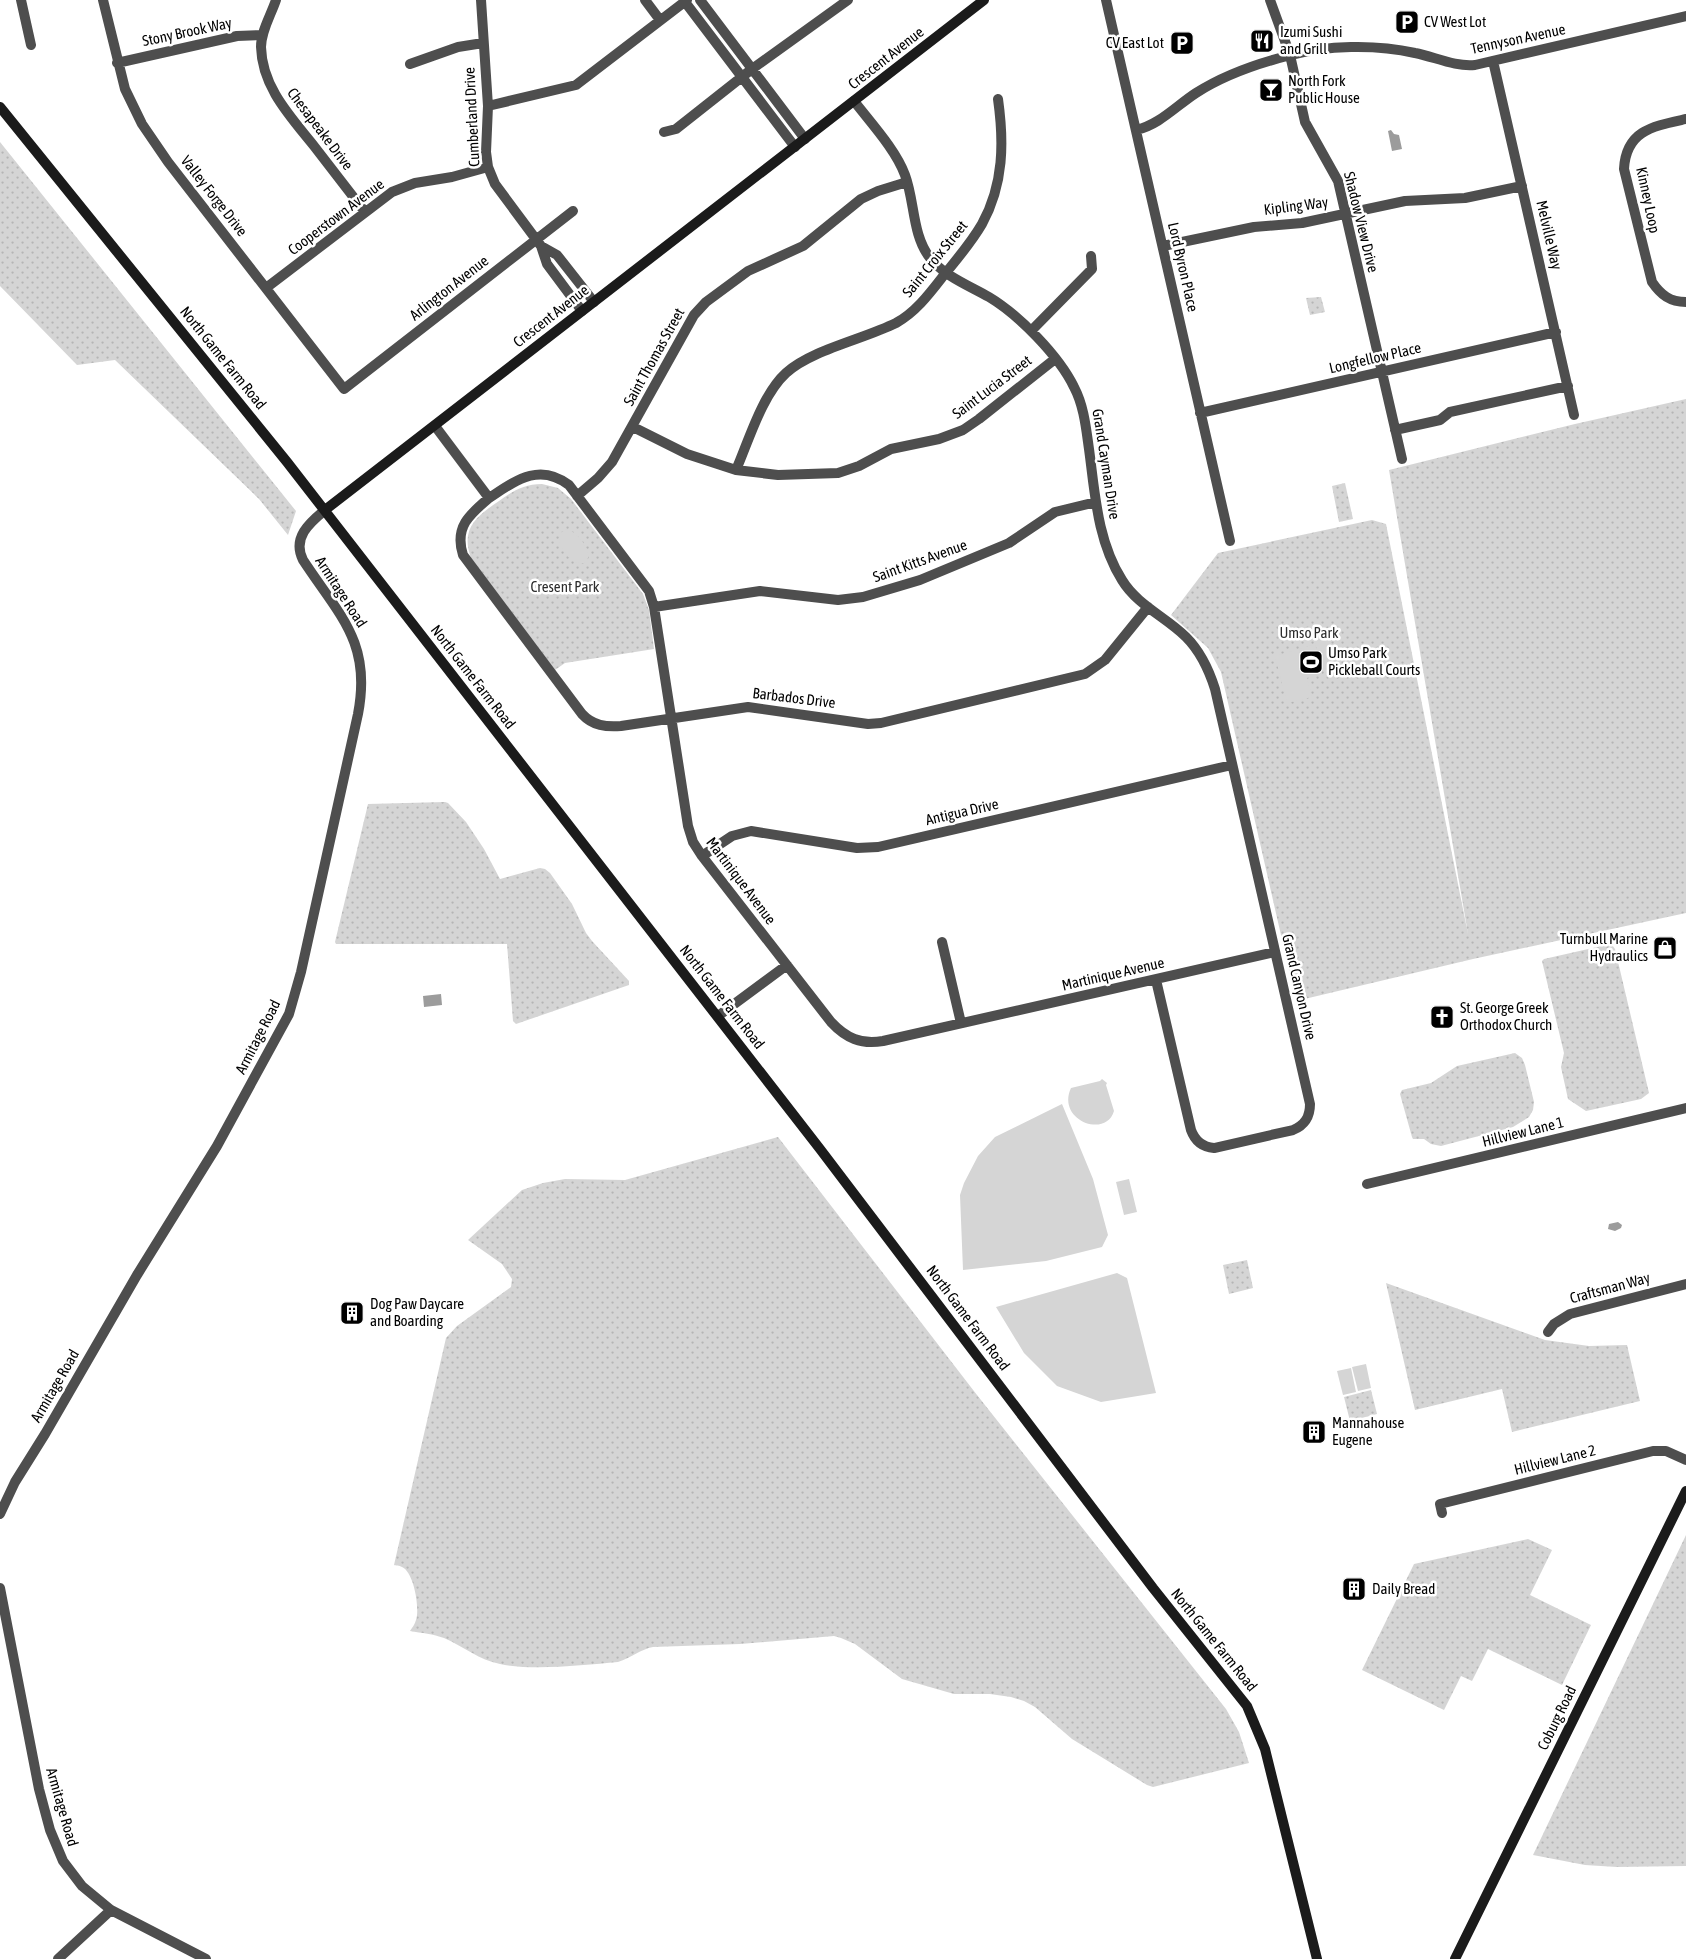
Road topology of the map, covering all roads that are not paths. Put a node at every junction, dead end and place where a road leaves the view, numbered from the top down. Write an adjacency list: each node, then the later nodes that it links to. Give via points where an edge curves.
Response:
1 (21, 0): 16 (street)
2 (103, 0): 19 (street, Valley Forge Drive)
3 (276, 0): 14 (street, Chesapeake Drive)
4 (481, 0): 15 (street, Cumberland Drive)
5 (645, 0): 13 (street)
6 (700, 0): 21 (street)
7 (848, 0): 21 (street)
8 (984, 0): 24 (main road, Crescent Avenue)
9 (1106, 0): 28 (street, Lord Byron Place)
10 (1270, 0): 17 (street, Shadow View Drive)
11 (686, 1): 13 (street); 22 (street)
12 (1686, 16): 18 (street, Tennyson Avenue)
13 (660, 20): 25 (street, via 576,85)
14 (262, 35): 19 (street, Stony Brook Way, via 237,36); 36 (street, Chesapeake Drive, via 262,56 272,89)
15 (483, 43): 20 (street, via 458,47); 25 (street, Cumberland Drive)
16 (31, 45)
17 (1290, 55): 18 (street, Tennyson Avenue, via 1369,48 1413,52 1463,65); 28 (street, Tennyson Avenue, via 1217,81 1152,126); 37 (street, Shadow View Drive, via 1305,122 1336,176)
18 (1493, 61): 34 (street, Melville Way)
19 (117, 63): 42 (street, Valley Forge Drive, via 130,101 152,140)
20 (410, 64)
21 (752, 70): 22 (street); 30 (street)
22 (742, 77): 29 (street, via 676,129); 31 (street)
23 (998, 99): 41 (street, Saint Croix Street, via 1003,148 996,188 983,222)
24 (854, 101): 30 (main road, Crescent Avenue); 33 (street, Grand Cayman Drive, via 895,156)
25 (488, 106): 32 (street, Cumberland Drive)
26 (0, 107): 62 (main road, North Game Farm Road)
27 (1686, 119): 44 (street, Kinney Loop, via 1641,133 1632,143 1624,169 1652,282 1664,296)
28 (1136, 130): 39 (street, Lord Byron Place)
29 (664, 132)
30 (805, 139): 31 (main road, Crescent Avenue)
31 (795, 147): 43 (main road, Crescent Avenue)
32 (488, 168): 36 (street, Cooperstown Avenue, via 406,185); 38 (street, Cumberland Drive, via 494,184)
33 (908, 182): 41 (street, Grand Cayman Drive, via 916,226 924,248); 55 (street, Saint Thomas Street, via 861,199 803,246 748,271 701,306)
34 (1522, 186): 37 (street, Kipling Way, via 1465,198 1405,202); 47 (street, Melville Way)
35 (573, 211): 38 (street, Arlington Avenue)
36 (365, 212): 42 (street, Cooperstown Avenue)
37 (1346, 215): 39 (street, Kipling Way, via 1302,223 1254,226); 49 (street, Shadow View Drive)
38 (539, 243): 43 (street, Cumberland Drive, via 558,255); 45 (street, Cumberland Drive, via 547,264); 51 (street, Arlington Avenue)
39 (1163, 246): 52 (street, Lord Byron Place)
40 (1091, 256): 46 (street, via 1092,269)
41 (946, 272): 46 (street, Grand Cayman Drive, via 991,299); 58 (street, Saint Croix Street, via 917,307 897,322 807,359 786,372 765,402)
42 (266, 288): 51 (street, Valley Forge Drive)
43 (594, 302): 45 (main road, Crescent Avenue)
44 (1686, 302)
45 (582, 311): 54 (main road, Crescent Avenue)
46 (1031, 331): 48 (street, Grand Cayman Drive)
47 (1556, 332): 49 (street, Longfellow Place); 50 (street, Melville Way)
48 (1055, 359): 58 (street, Saint Lucia Street, via 979,419 948,436 890,449 838,473 787,475); 61 (street, Grand Cayman Drive, via 1074,386 1081,405)
49 (1382, 372): 52 (street, Longfellow Place); 56 (street, Shadow View Drive)
50 (1568, 386): 53 (street, Melville Way); 56 (street, via 1450,412 1440,420)
51 (344, 389)
52 (1200, 413): 63 (street, Lord Byron Place)
53 (1574, 415)
54 (435, 426): 60 (street); 62 (main road, Crescent Avenue)
55 (633, 427): 58 (street, Saint Lucia Street, via 693,457); 59 (street, Saint Thomas Street, via 608,467)
56 (1395, 430): 57 (street, Shadow View Drive)
57 (1402, 459)
58 (736, 470)
59 (577, 496): 60 (street, Martinique Avenue, via 564,481 538,474 516,480); 64 (street, Martinique Avenue, via 649,591)
60 (489, 498): 66 (street, Barbados Drive, via 468,516 458,536 465,558 586,718 594,723 614,726)
61 (1096, 502): 64 (street, Saint Kitts Avenue, via 1055,512 1009,543 920,580 863,598 838,600 760,591); 65 (street, Grand Cayman Drive, via 1105,544 1122,580)
62 (325, 510): 73 (main road, North Game Farm Road); 82 (street, Armitage Road, via 306,528 299,551 348,626 359,654 362,689 321,884 289,1014 216,1146 15,1482)
63 (1230, 541)
64 (654, 607): 66 (street, Martinique Avenue)
65 (1148, 607): 66 (street, Barbados Drive, via 1105,660 1074,678 875,723 748,707); 67 (street, Grand Canyon Drive, via 1186,637 1208,668)
66 (672, 718): 68 (street, Martinique Avenue, via 688,826)
67 (1232, 765): 68 (street, Antigua Drive, via 878,847 857,848 751,831 732,836); 70 (street, Grand Canyon Drive)
68 (702, 856): 71 (street, Martinique Avenue)
69 (942, 942): 74 (street)
70 (1275, 952): 72 (street, Martinique Avenue); 72 (street, Grand Canyon Drive, via 1310,1104 1304,1124 1293,1130 1214,1148 1197,1142 1191,1130)
71 (787, 965): 73 (street); 74 (street, Martinique Avenue, via 831,1022 855,1040 876,1042)
72 (1156, 980): 74 (street, Martinique Avenue)
73 (718, 1016): 87 (main road, North Game Farm Road, via 1153,1588 1247,1706 1265,1749)
74 (961, 1023)
75 (1686, 1108): 76 (street, Hillview Lane 1)
76 (1367, 1184)
77 (1686, 1284): 78 (street, Craftsman Way, via 1570,1314)
78 (1548, 1332)
79 (1686, 1460): 81 (street, Hillview Lane 2, via 1666,1451 1653,1451 1440,1504)
80 (1686, 1491): 88 (main road, Coburg Road)
81 (1442, 1513)
82 (0, 1514)
83 (0, 1588): 84 (street, Armitage Road, via 50,1830 71,1872)
84 (111, 1910): 85 (street); 86 (street, Armitage Road)
85 (58, 1959)
86 (206, 1959)
87 (1317, 1959)
88 (1454, 1959)

